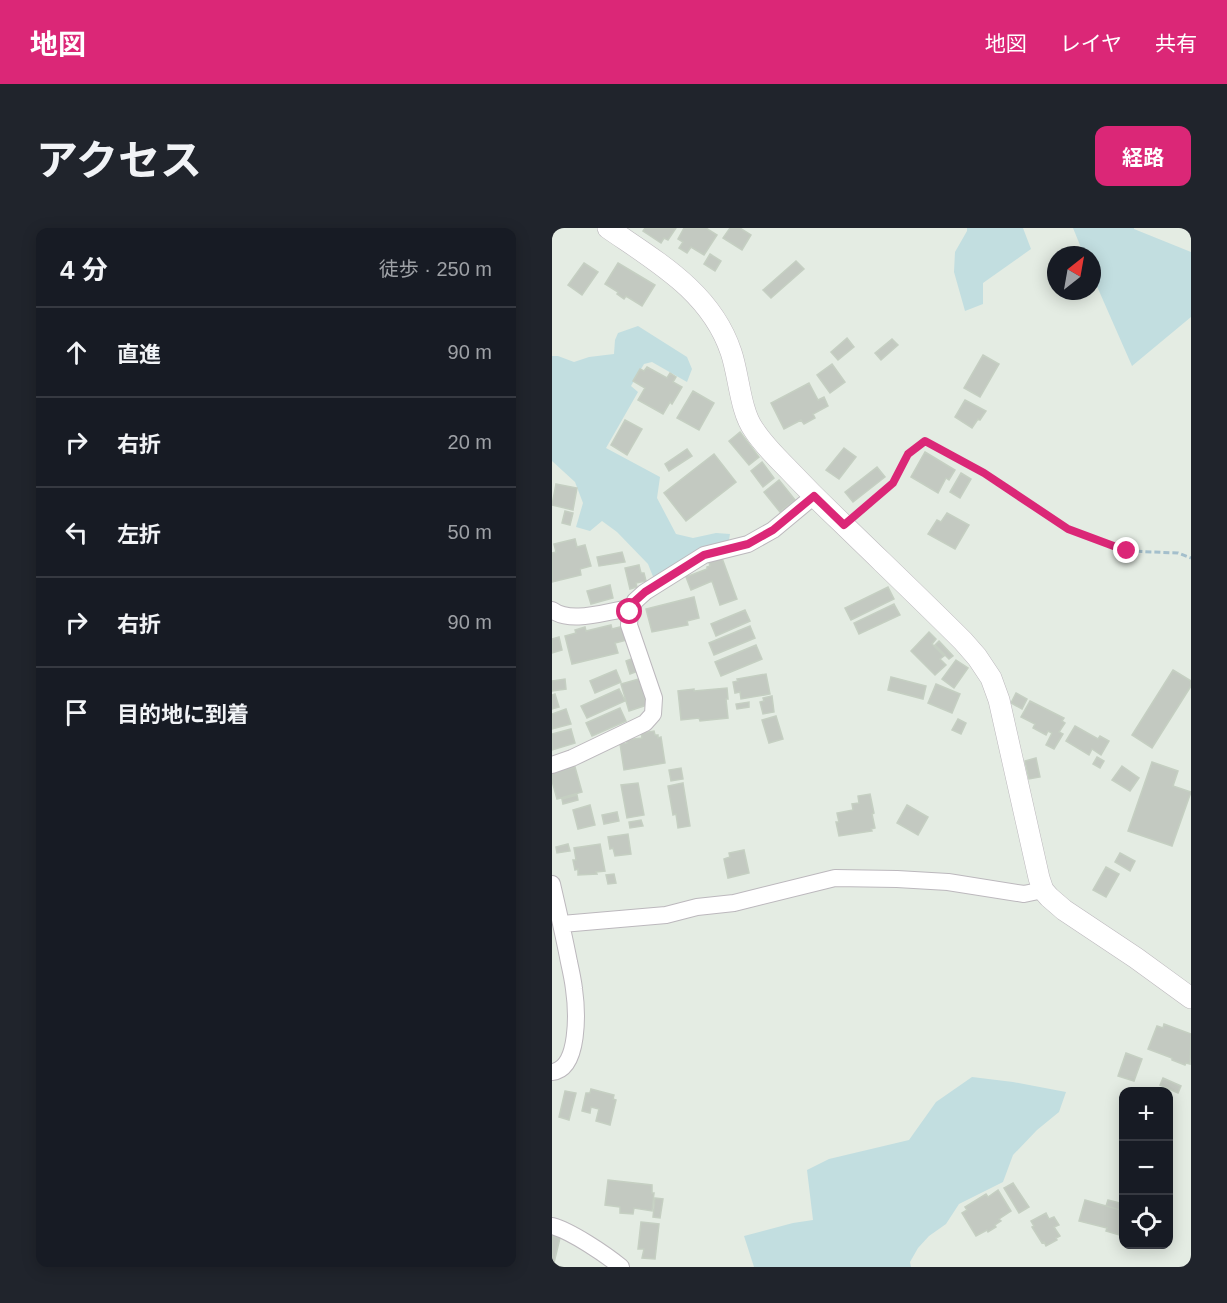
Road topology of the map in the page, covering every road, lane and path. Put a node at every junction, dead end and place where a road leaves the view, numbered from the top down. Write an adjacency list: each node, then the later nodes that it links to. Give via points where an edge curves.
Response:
1 (608, 228): 2 (street, via 673,274 703,302 728,343 752,428)
2 (814, 496): 3 (street); 5 (street, via 773,530 748,544 704,555 645,592)
3 (844, 525): 4 (path, via 893,483 908,454 925,441 984,473 1068,529 1127,551 1178,553); 9 (street, via 963,641 991,678)
4 (1191, 558)
5 (632, 608): 6 (street, via 569,617); 7 (street, via 629,625 654,698 653,714 645,723)
6 (552, 610)
7 (552, 765)
8 (552, 884): 10 (street)
9 (1043, 890): 10 (street, via 1024,894 948,882 835,878 666,915); 11 (street, via 1064,910)
10 (562, 924): 12 (street, via 574,989 575,1036 566,1064)
11 (1191, 998)
12 (552, 1072)
13 (552, 1226): 14 (street)
14 (621, 1267)

